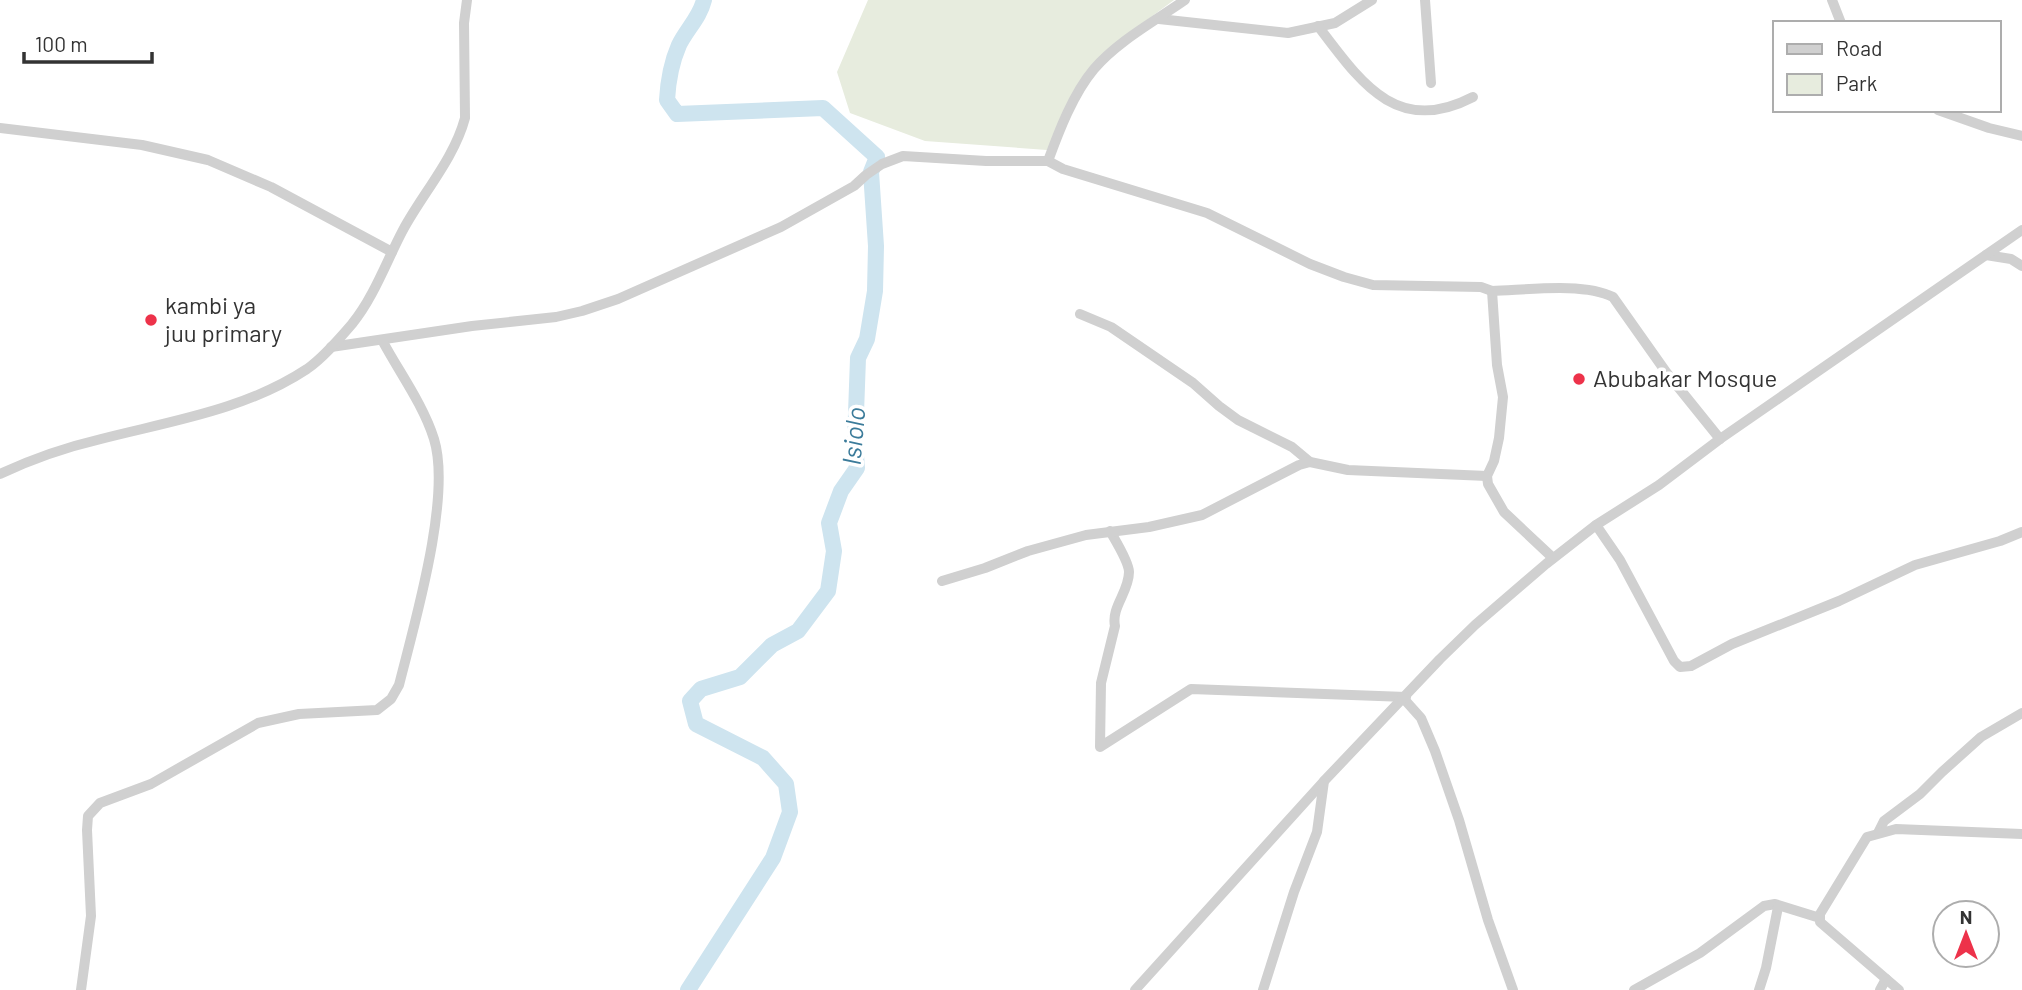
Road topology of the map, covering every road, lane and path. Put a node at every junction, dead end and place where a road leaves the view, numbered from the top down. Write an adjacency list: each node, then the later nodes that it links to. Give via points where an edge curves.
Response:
1 (467, 0): 16 (street, via 462,129)
2 (1185, 0): 6 (street)
3 (1372, 0): 8 (street, via 1335,23)
4 (1425, 0): 9 (street)
5 (1832, 0): 7 (street)
6 (1159, 19): 8 (street, via 1288,33); 14 (street, via 1095,68)
7 (1839, 21)
8 (1318, 26): 10 (street, via 1358,78 1386,101 1417,111 1453,107)
9 (1431, 83)
10 (1473, 97)
11 (1944, 112): 13 (street)
12 (0, 128): 16 (street, via 142,145 208,160 271,187)
13 (2022, 135)
14 (1048, 161): 19 (street, via 1208,213 1344,277 1373,285); 21 (street, via 904,156 882,164 855,186 781,227 618,299 556,317)
15 (2022, 230): 17 (street)
16 (392, 252): 22 (street, via 354,321)
17 (1986, 255): 18 (street); 23 (street)
18 (2022, 266)
19 (1492, 291): 23 (street, via 1592,289 1614,297); 26 (street, via 1503,397 1499,438)
20 (1080, 314): 24 (street, via 1111,327 1219,406)
21 (382, 340): 22 (street); 40 (street, via 435,442 439,488 399,685 377,710 299,714 258,723 151,783 92,809 87,830 92,916)
22 (331, 347): 25 (street, via 309,368 251,397 56,452)
23 (1720, 439): 27 (street)
24 (1310, 462): 26 (street, via 1348,470); 28 (street, via 1202,515)
25 (0, 474)
26 (1487, 476): 30 (street, via 1504,512)
27 (1596, 525): 29 (street, via 1679,667 1915,565); 30 (street)
28 (1110, 531): 31 (street, via 1028,551); 32 (street, via 1130,570 1113,616 1115,626 1101,683 1100,747 1191,689)
29 (2022, 532)
30 (1553, 558): 32 (street, via 1475,625)
31 (942, 581)
32 (1405, 698): 34 (street); 43 (street, via 1421,718 1435,751)
33 (2022, 713): 35 (street, via 1981,737 1884,821)
34 (1325, 780): 41 (street); 42 (street, via 1317,832)
35 (1878, 833): 36 (street, via 1896,829); 38 (street, via 1867,837)
36 (2022, 834)
37 (1778, 907): 38 (street); 44 (street, via 1764,906 1700,953); 45 (street)
38 (1819, 918): 39 (street)
39 (1886, 979): 46 (street); 47 (street)
40 (81, 990)
41 (1135, 990)
42 (1263, 990)
43 (1513, 990)
44 (1634, 990)
45 (1759, 990)
46 (1880, 990)
47 (1899, 990)

